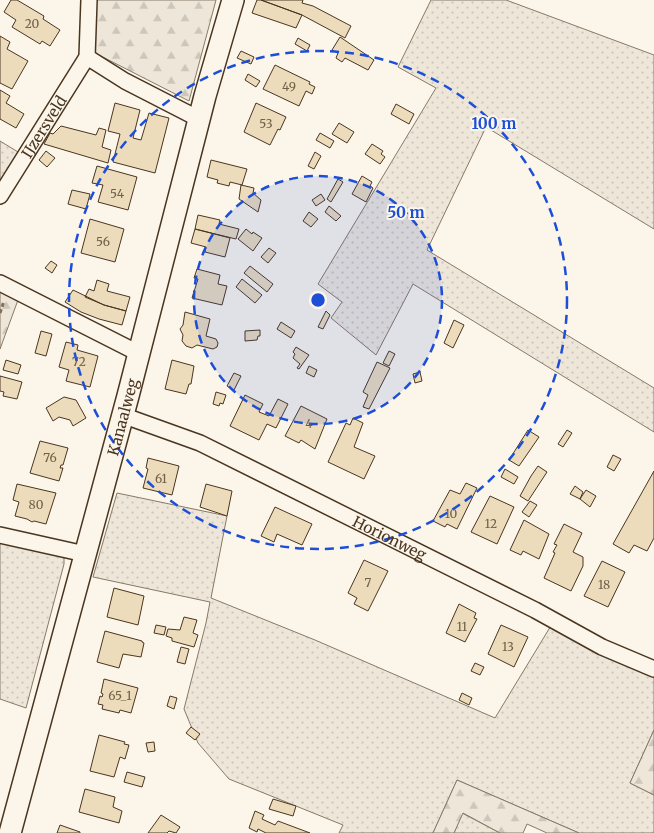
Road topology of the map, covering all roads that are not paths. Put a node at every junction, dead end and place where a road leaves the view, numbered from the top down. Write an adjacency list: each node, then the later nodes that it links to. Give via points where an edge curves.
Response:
1 (89, 0): 3 (street)
2 (233, 0): 4 (street, Kanaalweg)
3 (87, 57): 4 (street); 5 (street, IJzersveld)
4 (199, 119): 7 (street, Kanaalweg)
5 (0, 196)
6 (0, 283): 7 (street)
7 (138, 353): 8 (street, Kanaalweg)
8 (122, 415): 10 (street, Kanaalweg); 11 (street, Horionweg, via 200,443 535,610 602,647)
9 (0, 535): 10 (street)
10 (85, 554): 12 (street, Kanaalweg)
11 (654, 669)
12 (10, 833)

